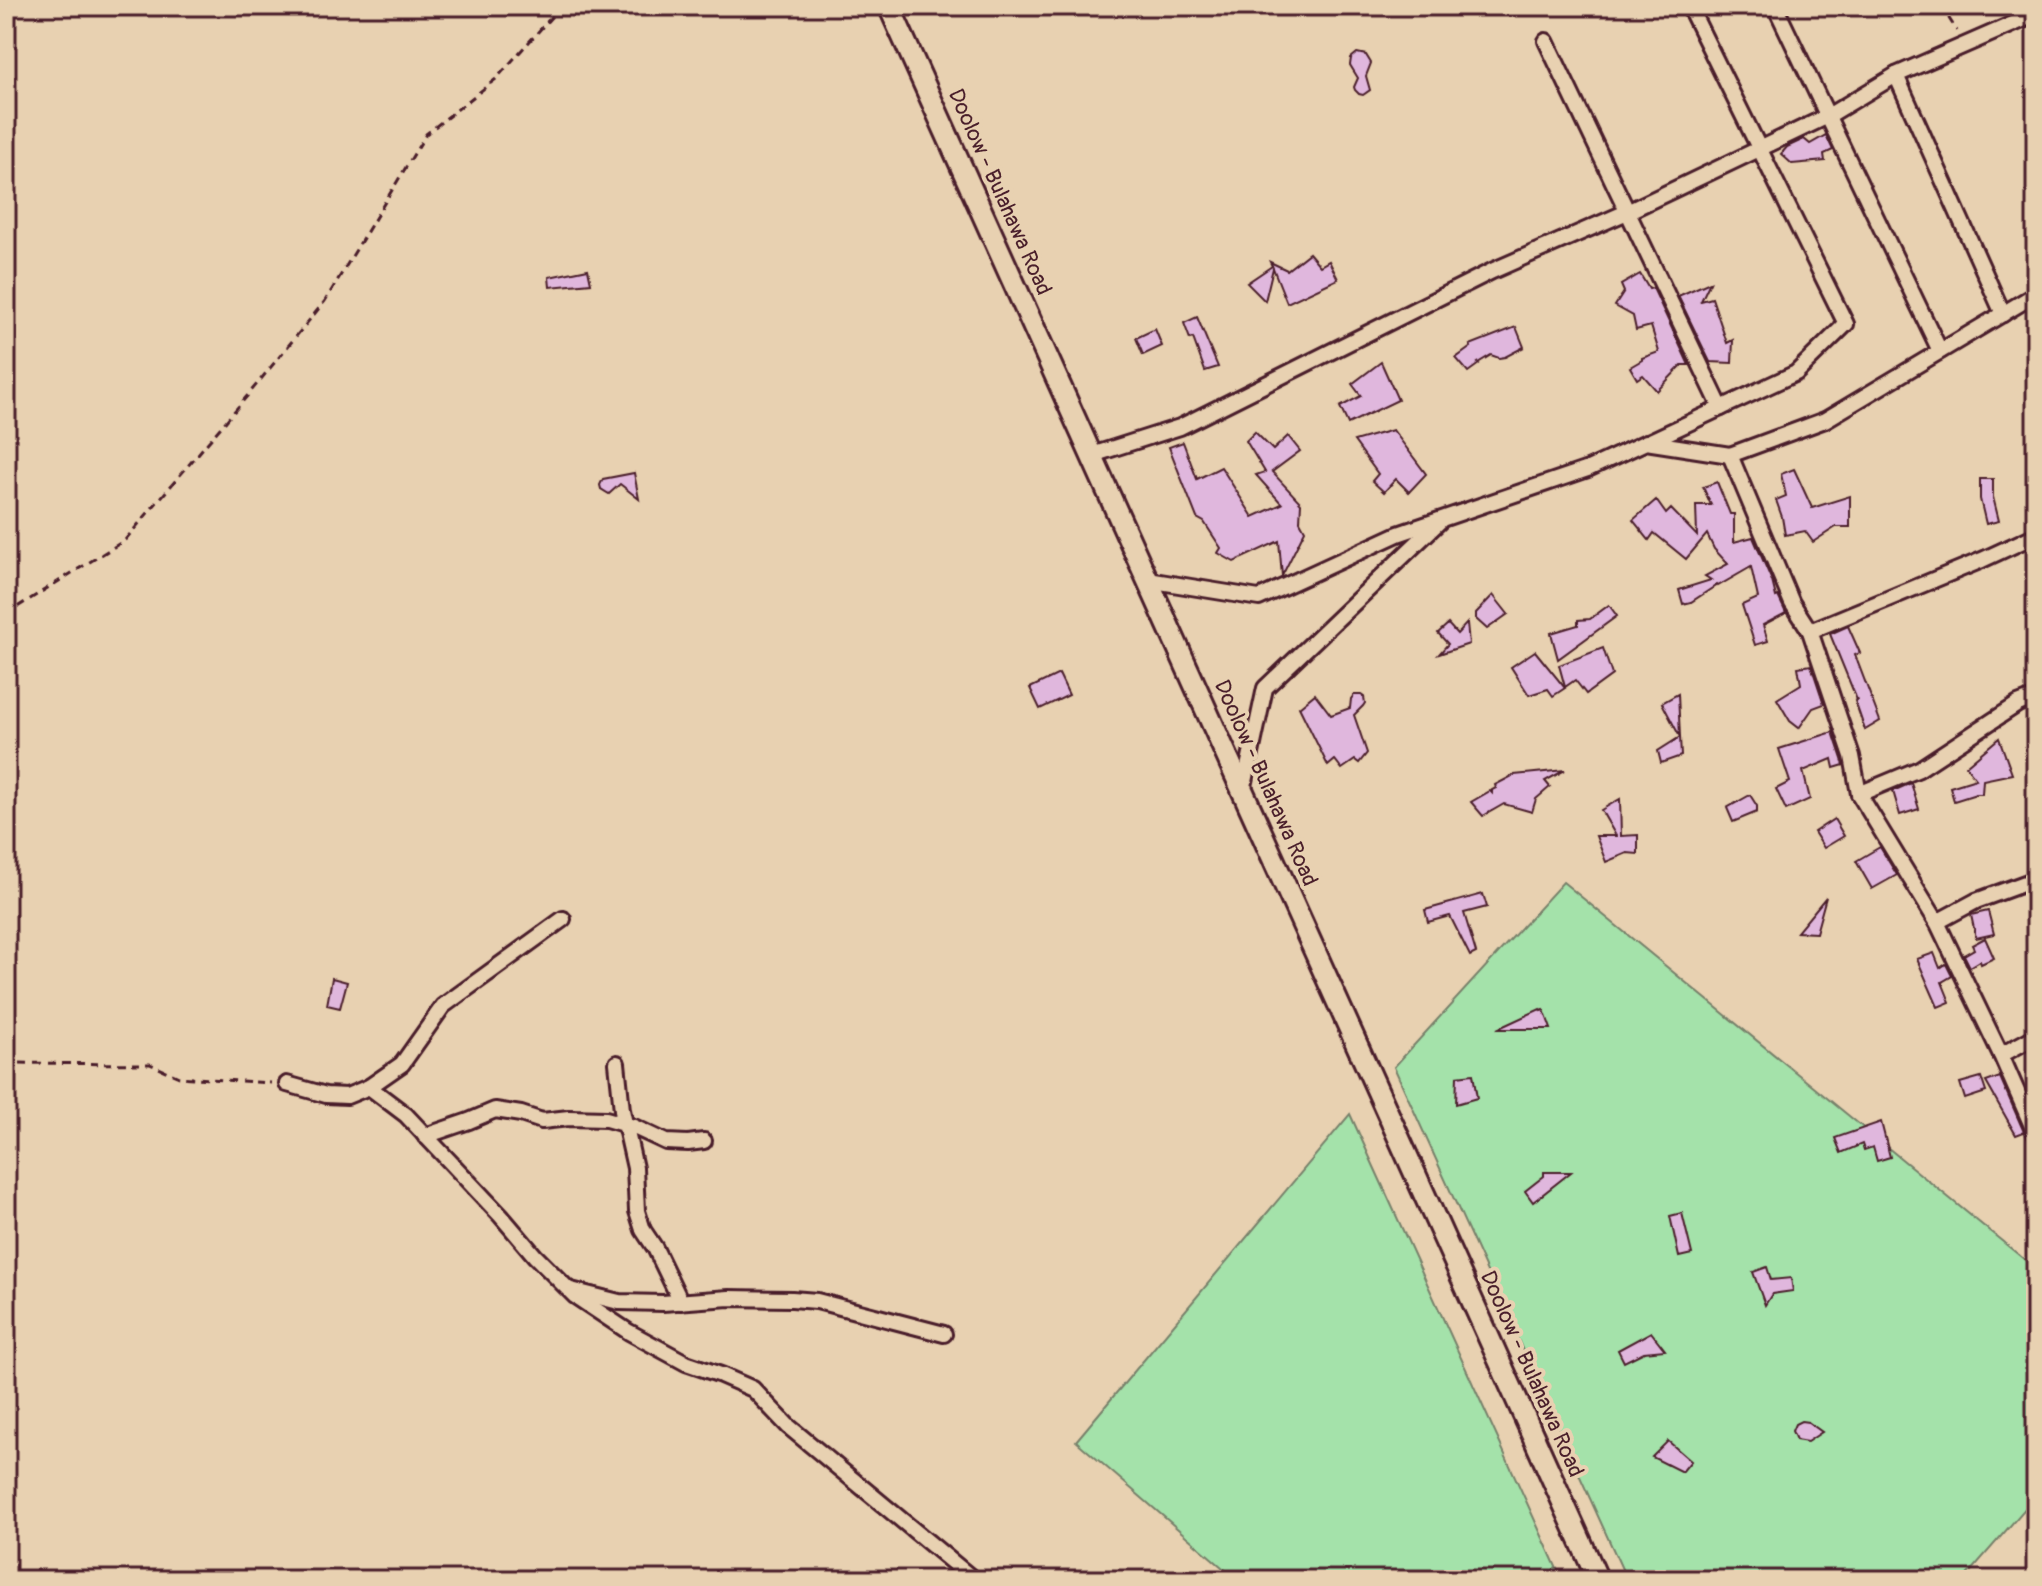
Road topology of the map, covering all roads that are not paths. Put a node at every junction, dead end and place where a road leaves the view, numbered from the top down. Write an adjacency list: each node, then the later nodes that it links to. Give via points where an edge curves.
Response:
1 (889, 6): 15 (main road, Doolow - Bulahawa Road)
2 (1689, 6): 8 (street)
3 (1775, 6): 7 (street)
4 (2036, 14): 6 (street)
5 (1546, 41): 9 (street)
6 (1896, 75): 7 (street); 11 (street)
7 (1828, 116): 8 (street); 12 (street)
8 (1759, 149): 9 (street); 13 (street, via 1846,324 1796,373)
9 (1627, 212): 13 (street); 15 (street, via 1492,271 1180,427)
10 (2036, 294): 11 (street)
11 (2003, 314): 12 (street)
12 (1940, 351): 16 (street, via 1825,420)
13 (1721, 408): 14 (street)
14 (1646, 442): 16 (street); 17 (street, via 1588,469)
15 (1092, 455): 19 (main road, Doolow - Bulahawa Road)
16 (1730, 455): 20 (street, via 1792,603)
17 (1444, 517): 19 (street, via 1259,598); 22 (street, via 1265,688)
18 (2036, 535): 20 (street)
19 (1148, 580): 22 (main road, Doolow - Bulahawa Road)
20 (1810, 631): 23 (street, via 1852,756)
21 (2036, 697): 23 (street, via 1919,769)
22 (1243, 792): 40 (main road, Doolow - Bulahawa Road)
23 (1859, 794): 26 (street)
24 (2036, 879): 26 (street)
25 (563, 919): 31 (street, via 443,1006 402,1064)
26 (1937, 922): 28 (street)
27 (2036, 1036): 28 (street)
28 (2001, 1055): 33 (street)
29 (617, 1063): 32 (street)
30 (287, 1084): 31 (street, via 347,1096)
31 (369, 1087): 34 (street)
32 (625, 1125): 34 (street, via 606,1119 542,1121 495,1110); 35 (street, via 666,1142); 37 (street, via 643,1230)
33 (2036, 1135)
34 (425, 1136): 36 (street)
35 (704, 1141)
36 (567, 1289): 37 (street, via 619,1302); 39 (street, via 686,1363 753,1389 788,1426)
37 (681, 1302): 38 (street, via 817,1301)
38 (944, 1334)
39 (974, 1580)
40 (1598, 1580)

